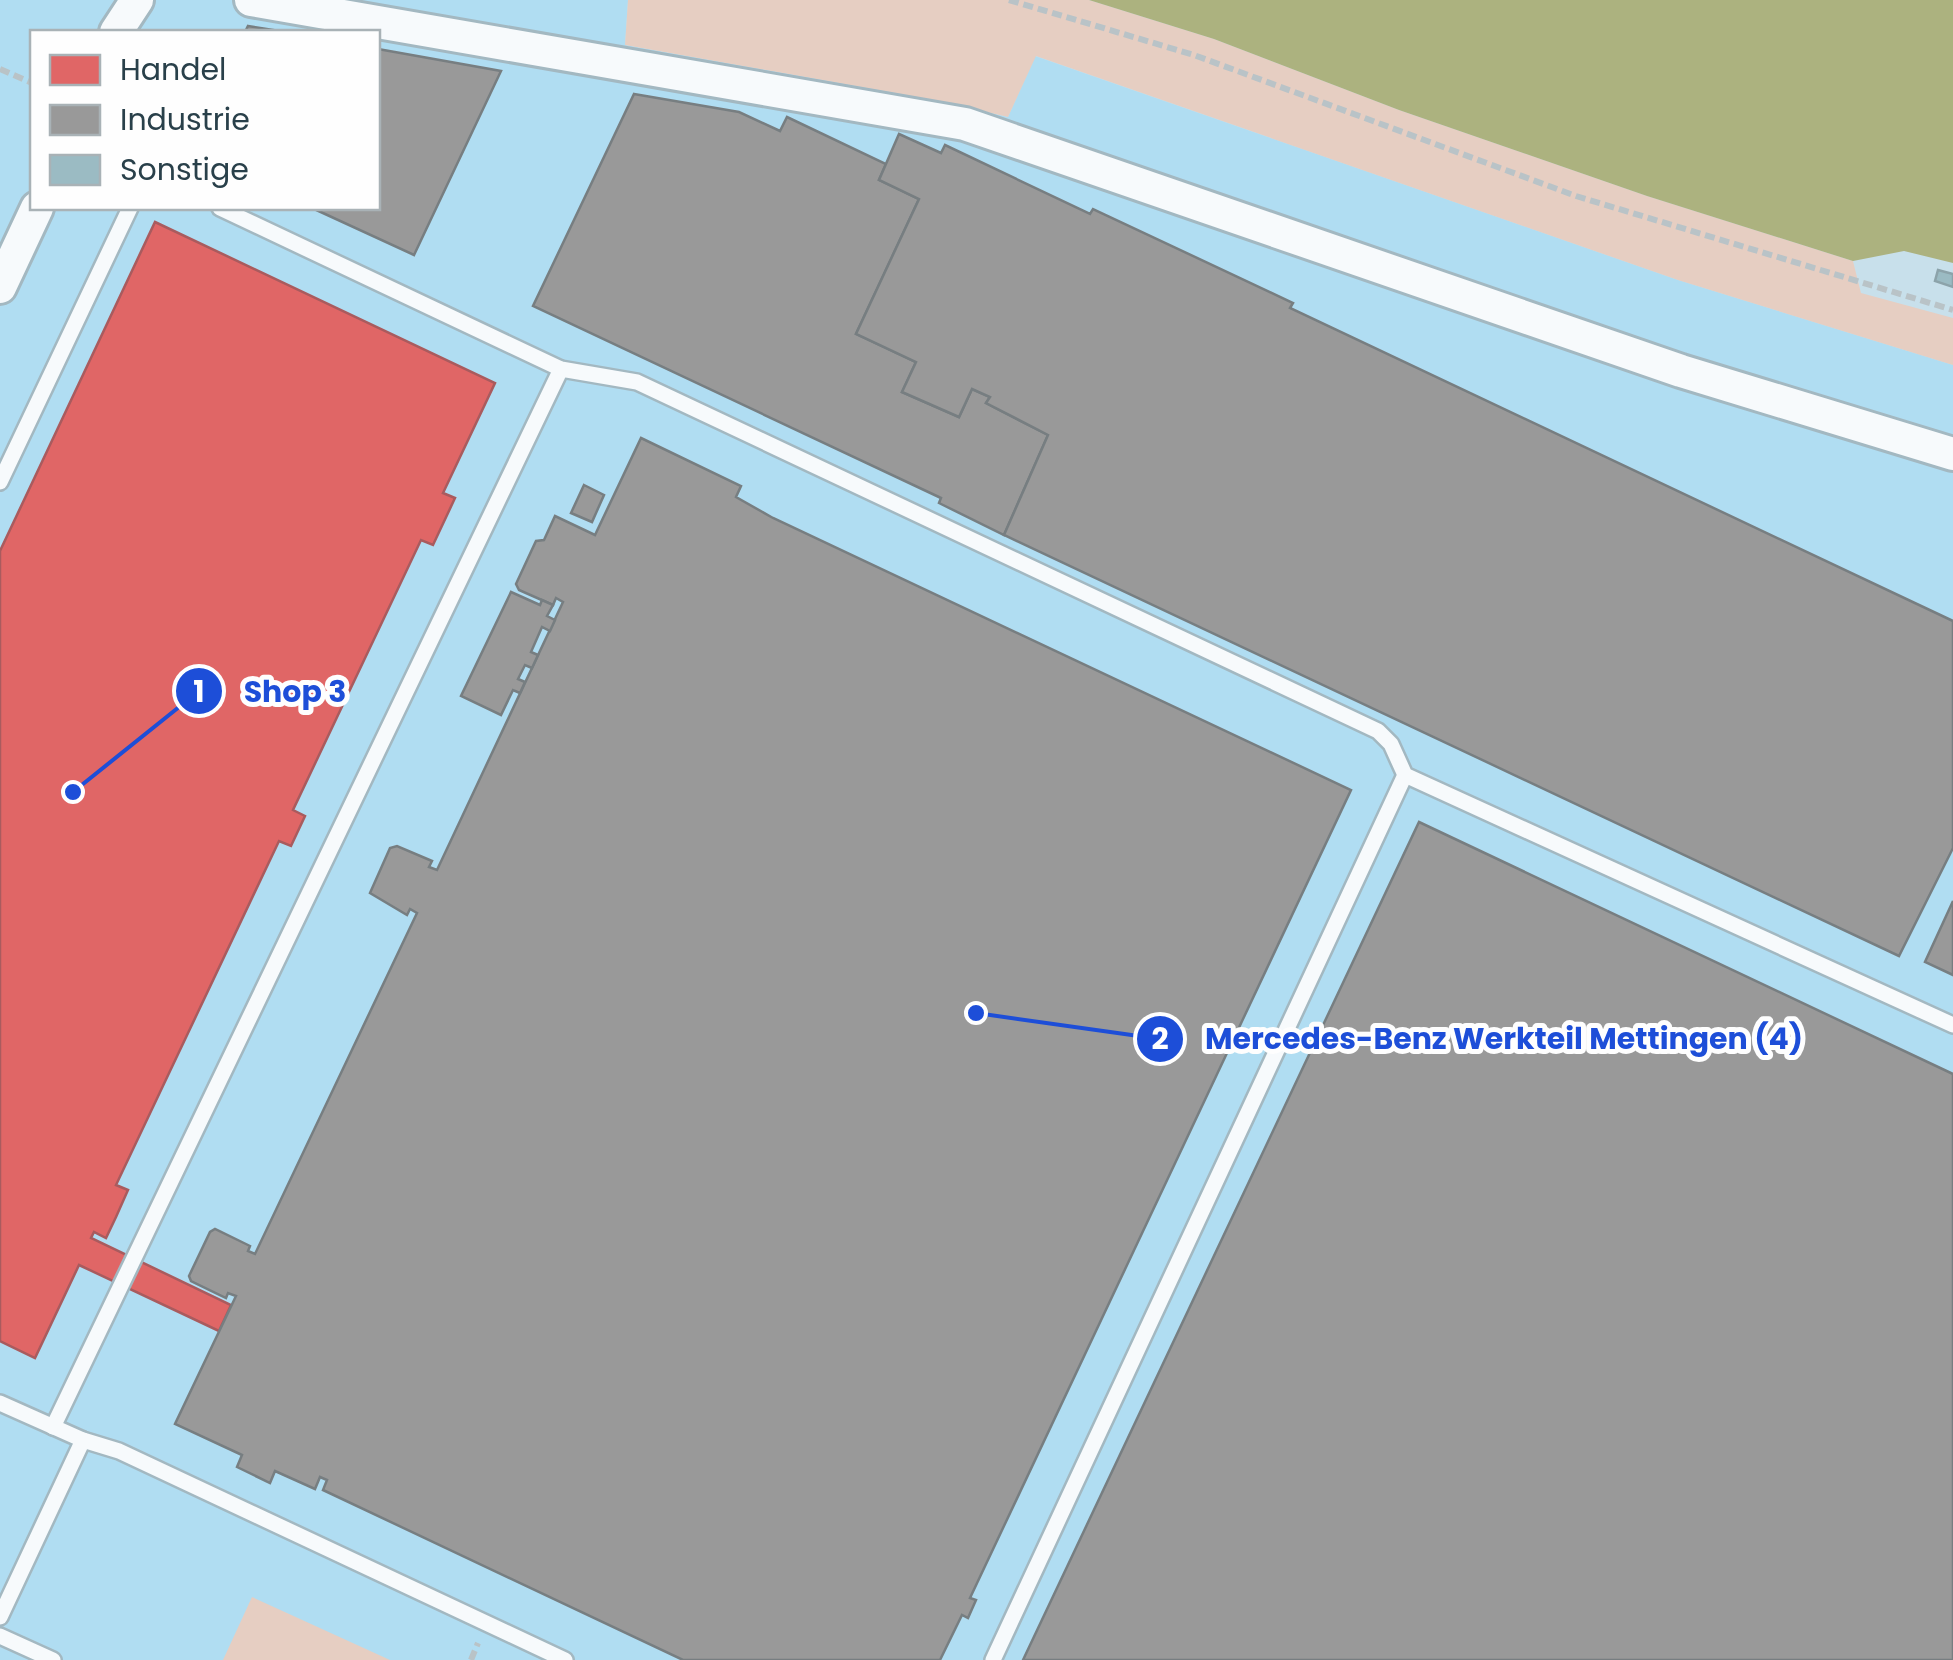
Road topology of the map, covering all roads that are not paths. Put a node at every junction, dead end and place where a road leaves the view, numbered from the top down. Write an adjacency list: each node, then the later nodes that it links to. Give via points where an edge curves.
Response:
1 (137, 0): 3 (street)
2 (251, 0): 9 (street, via 965,124 1647,360)
3 (117, 30)
4 (36, 210): 7 (street)
5 (129, 210): 10 (lane)
6 (224, 210): 8 (lane)
7 (0, 287)
8 (561, 369): 11 (lane, via 637,382 1378,731); 14 (lane)
9 (1953, 454)
10 (0, 482)
11 (1406, 775): 12 (lane); 20 (lane)
12 (1953, 1024)
13 (0, 1403): 14 (lane)
14 (53, 1427): 15 (lane)
15 (83, 1440): 16 (lane); 19 (lane)
16 (0, 1617)
17 (0, 1636): 18 (lane)
18 (53, 1660)
19 (565, 1660)
20 (993, 1660)

